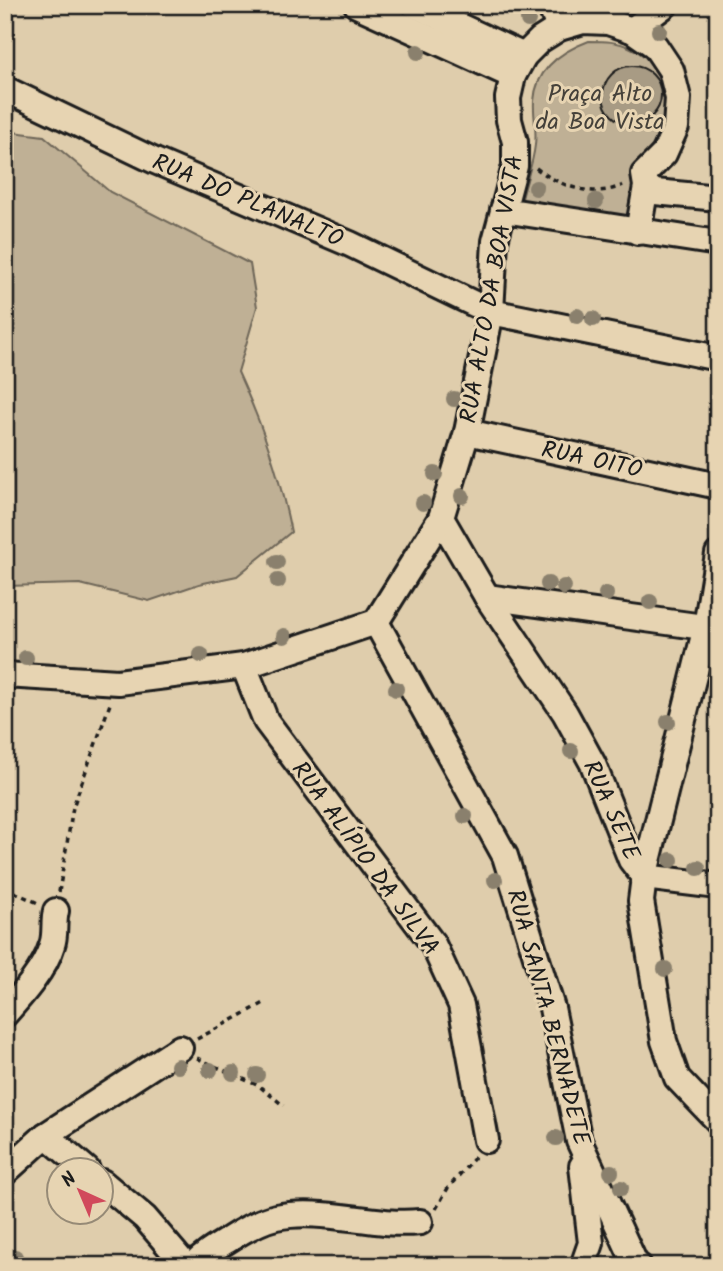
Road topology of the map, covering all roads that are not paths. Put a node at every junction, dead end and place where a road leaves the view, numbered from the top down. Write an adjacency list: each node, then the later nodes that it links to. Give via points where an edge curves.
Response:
1 (357, 5): 6 (street)
2 (414, 5): 6 (street)
3 (665, 5): 5 (street)
4 (554, 17): 5 (street, via 608,22); 6 (street)
5 (632, 30): 8 (street, via 655,47 671,70 678,98 676,127)
6 (519, 66): 10 (street, RUA ALTO DA BOA VISTA, via 508,98 515,166)
7 (5, 89): 13 (street, RUA DO PLANALTO)
8 (645, 180): 9 (street, via 655,192); 11 (street)
9 (718, 198)
10 (503, 210): 11 (street); 13 (street, RUA ALTO DA BOA VISTA, via 495,241)
11 (638, 232): 12 (street)
12 (718, 243)
13 (491, 312): 14 (street, RUA DO PLANALTO); 15 (street, RUA ALTO DA BOA VISTA)
14 (718, 358)
15 (467, 432): 16 (street, RUA OITO); 17 (street, RUA ALTO DA BOA VISTA)
16 (718, 486)
17 (441, 518): 19 (street, RUA SETE); 20 (street, RUA ALTO DA BOA VISTA)
18 (718, 554): 21 (street)
19 (486, 597): 21 (street); 24 (street, RUA SETE, via 565,713 593,764 631,860)
20 (376, 622): 22 (street); 32 (street, RUA SANTA BERNADETE, via 505,856 552,1008)
21 (712, 628): 24 (street)
22 (244, 666): 23 (street, via 118,682); 31 (street, RUA ALÍPIO DA SILVA, via 266,721 433,944 461,1005)
23 (5, 675)
24 (644, 877): 25 (street); 29 (street, RUA SETE, via 641,901 664,1041 677,1078)
25 (718, 886)
26 (56, 911): 27 (street, via 53,943 30,985)
27 (5, 1014)
28 (180, 1048): 30 (street)
29 (718, 1121)
30 (46, 1135): 33 (street); 34 (street)
31 (486, 1140)
32 (579, 1141): 39 (street, via 591,1243); 40 (street, RUA SANTA BERNADETE)
33 (71, 1156)
34 (5, 1172)
35 (116, 1194): 37 (street, via 145,1218)
36 (420, 1222): 38 (street, via 305,1214 274,1217 240,1232)
37 (186, 1266)
38 (193, 1266)
39 (583, 1266)
40 (639, 1266)

